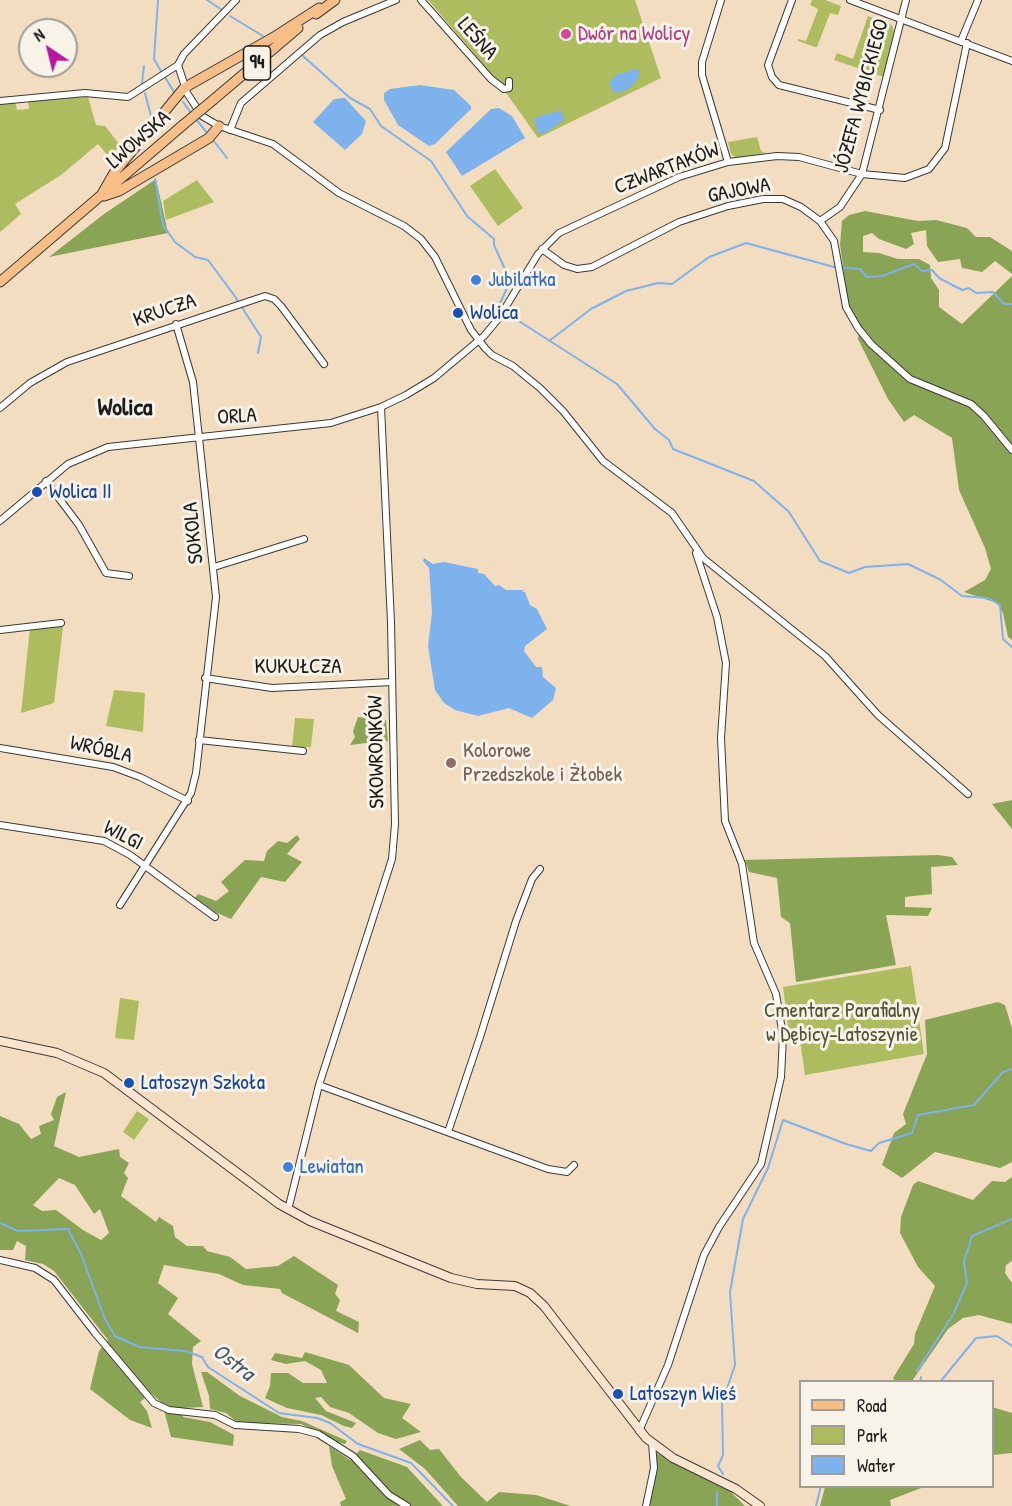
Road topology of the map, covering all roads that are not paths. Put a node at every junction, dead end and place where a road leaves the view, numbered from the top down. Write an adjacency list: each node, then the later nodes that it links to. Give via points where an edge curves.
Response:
1 (236, 0): 16 (street)
2 (328, 0): 11 (main road, LWOWSKA / 94)
3 (335, 0): 13 (main road, LWOWSKA / 94)
4 (396, 0): 22 (street, via 320,35 249,94 236,111)
5 (421, 0): 17 (street, LEŚNA, via 491,79 504,89 509,88)
6 (721, 0): 23 (street, via 704,48 702,68)
7 (792, 0): 20 (street, via 768,65 772,77 779,85)
8 (850, 0): 12 (street)
9 (906, 0): 12 (street, JÓZEFA WYBICKIEGO)
10 (978, 0): 14 (street, CZWARTAKÓW)
11 (319, 8): 13 (main road, LWOWSKA / 94); 18 (main road)
12 (899, 18): 14 (street); 20 (street, JÓZEFA WYBICKIEGO)
13 (301, 26): 25 (main road, LWOWSKA / 94, bridge)
14 (964, 42): 15 (street); 24 (street, CZWARTAKÓW, via 945,148 939,159 929,169 905,178)
15 (1012, 61)
16 (178, 65): 18 (street); 19 (street, via 128,97 85,93)
17 (509, 81)
18 (184, 88): 21 (street, via 195,108); 25 (main road, via 114,173)
19 (0, 101)
20 (880, 110): 24 (street, JÓZEFA WYBICKIEGO)
21 (219, 126): 22 (street); 25 (main road, via 199,144 119,191)
22 (230, 130): 30 (street, via 273,144 343,195 414,232 435,257)
23 (728, 162): 24 (street, CZWARTAKÓW, via 788,156); 27 (street, CZWARTAKÓW, via 678,177 568,227)
24 (862, 174): 26 (street, JÓZEFA WYBICKIEGO, via 840,207)
25 (100, 196): 28 (main road, LWOWSKA / 94)
26 (820, 221): 27 (street, GAJOWA, via 783,200 763,199 679,222 592,267 564,265); 35 (street, GAJOWA, via 834,241 849,313 878,352 910,379 971,404)
27 (543, 249): 30 (street)
28 (0, 282)
29 (176, 324): 31 (street, KRUCZA, via 265,296 274,299); 33 (street, KRUCZA, via 67,362 30,383); 34 (street, SOKOLA, via 193,382)
30 (478, 341): 32 (street, ORLA, via 434,378); 39 (street, via 540,388 611,468 660,502 677,520)
31 (324, 364)
32 (381, 407): 34 (street, ORLA, via 331,423); 45 (street, SKOWRONKÓW)
33 (0, 408)
34 (200, 436): 36 (street, ORLA, via 108,447 68,464); 40 (street, SOKOLA)
35 (1012, 450)
36 (46, 481): 37 (street, ORLA); 41 (street, via 79,525 106,573)
37 (0, 521)
38 (304, 539): 40 (street)
39 (695, 550): 49 (street, via 825,656 878,716); 62 (street, via 717,617 726,663 721,738 725,821 742,864 758,957 776,994 783,1036 781,1077 761,1164 704,1255 668,1365)
40 (214, 567): 44 (street, SOKOLA, via 216,597)
41 (129, 576)
42 (61, 623): 43 (street)
43 (0, 630)
44 (205, 678): 45 (street, KUKUŁCZA, via 272,688); 46 (street, SOKOLA)
45 (392, 682): 57 (street, SKOWRONKÓW, via 392,859)
46 (200, 740): 48 (street); 50 (street, SOKOLA)
47 (0, 748): 50 (street, WRÓBLA, via 113,767)
48 (303, 751)
49 (968, 794)
50 (188, 801): 52 (street, SOKOLA)
51 (0, 825): 52 (street, WILGI, via 97,839)
52 (146, 867): 54 (street, SOKOLA); 55 (street, WILGI)
53 (540, 869): 58 (street, via 532,879 516,921)
54 (120, 905)
55 (215, 917)
56 (0, 1041): 60 (street, via 57,1053 110,1077)
57 (319, 1085): 58 (street); 60 (street, SKOWRONKÓW)
58 (448, 1132): 59 (street, via 548,1169 567,1172)
59 (574, 1165)
60 (288, 1210): 62 (street, via 451,1278 515,1286 530,1293)
61 (0, 1260): 64 (street, via 35,1268 54,1280 154,1403 169,1410 211,1414 250,1428 299,1429 318,1434 353,1456 383,1490)
62 (639, 1431): 63 (street)
63 (652, 1443): 65 (street, via 654,1468); 66 (street)
64 (407, 1506)
65 (646, 1506)
66 (760, 1506)

